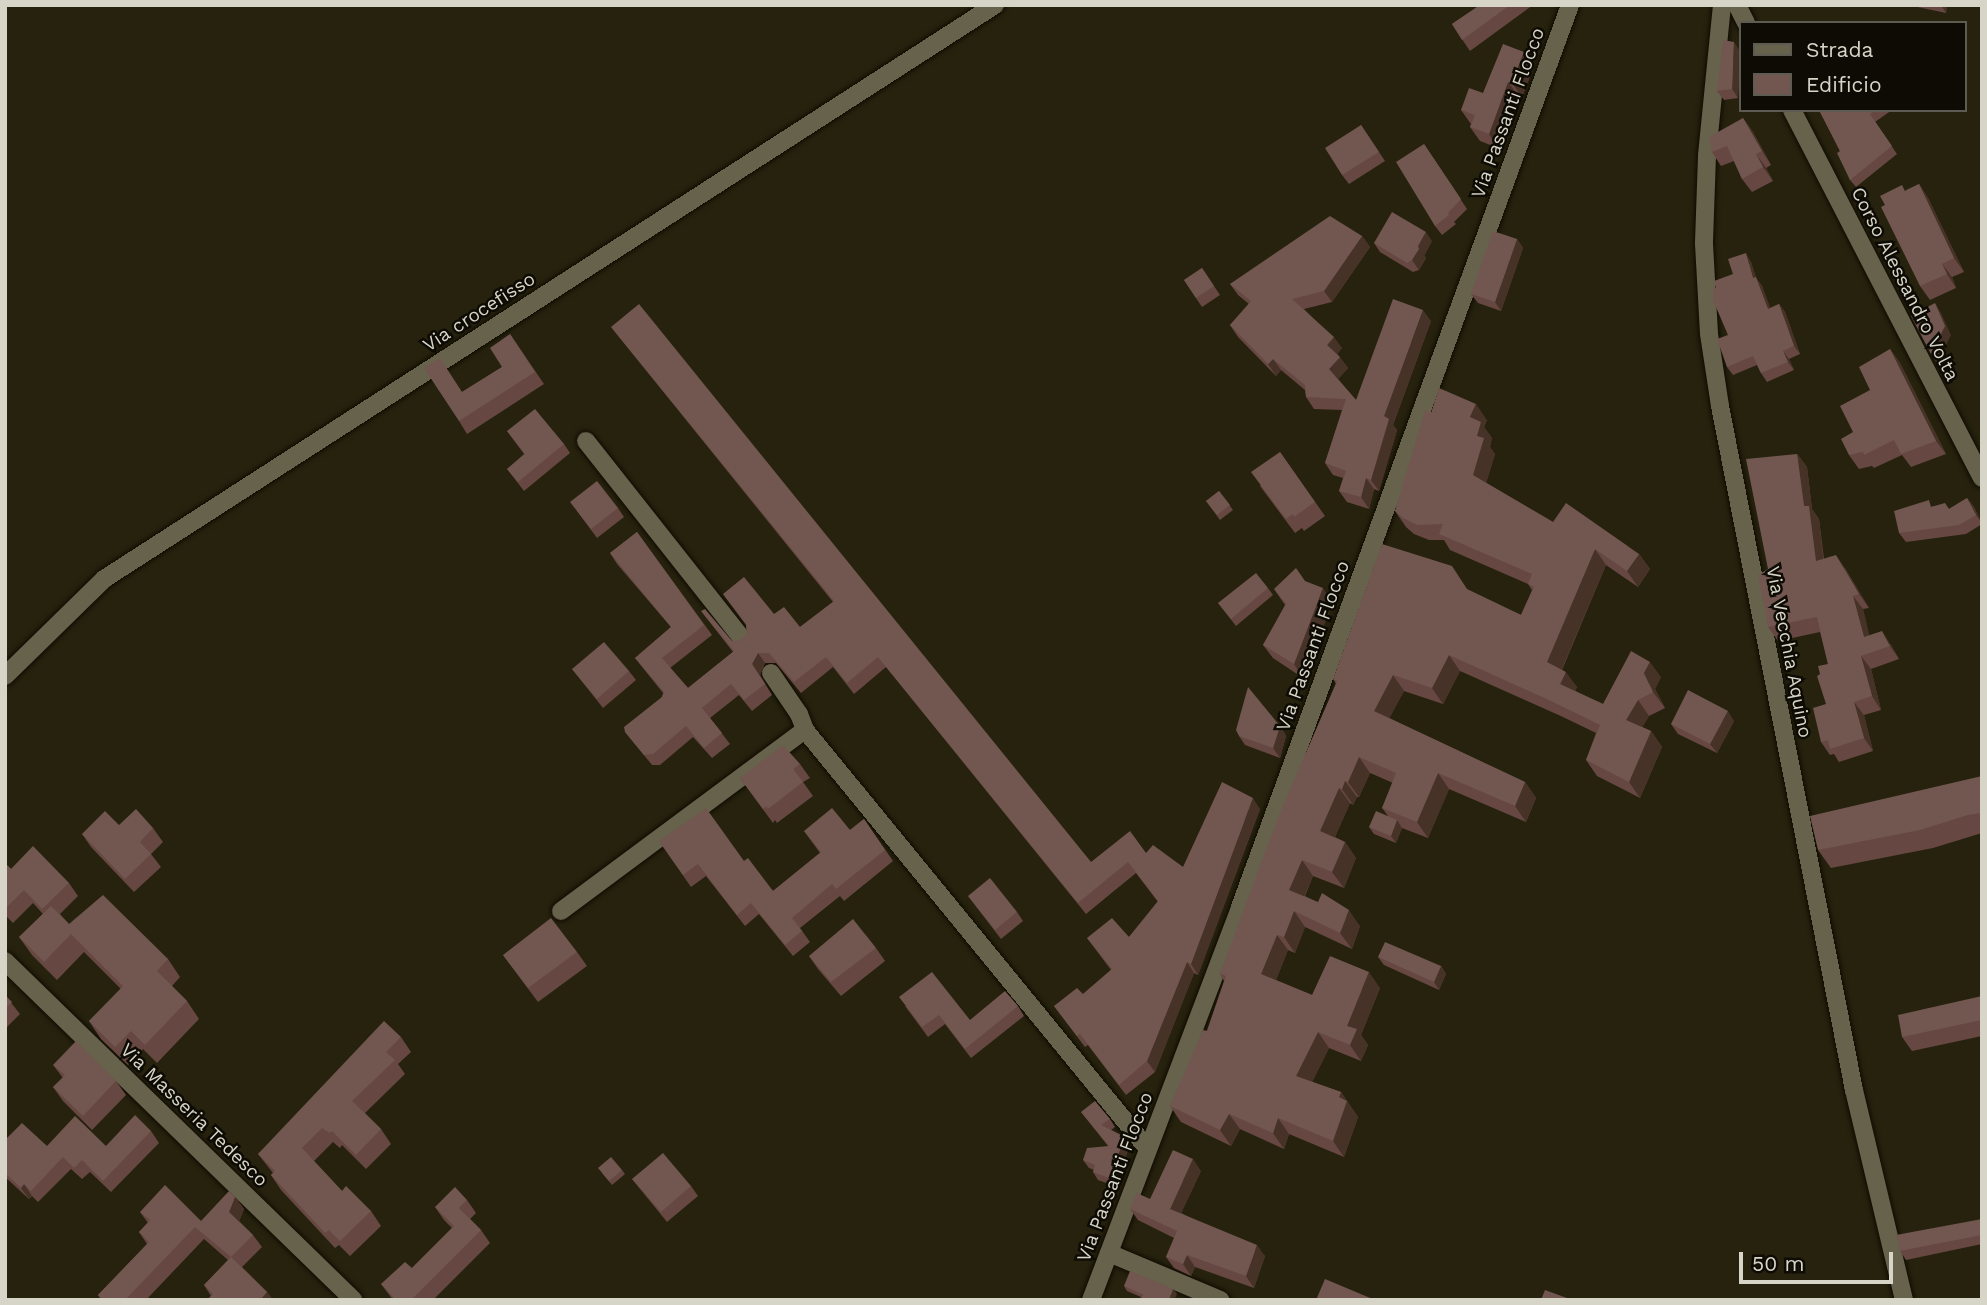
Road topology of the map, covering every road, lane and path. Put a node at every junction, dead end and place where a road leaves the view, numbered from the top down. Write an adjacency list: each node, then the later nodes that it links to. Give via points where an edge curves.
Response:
1 (995, 5): 11 (street, Via crocefisso, via 104,579)
2 (1570, 5): 15 (street, Via Passanti Flocco)
3 (1722, 5): 20 (street, Via Vecchia Aquino, via 1707,156 1704,244 1709,334 1852,1079)
4 (1737, 5): 5 (street)
5 (1745, 21)
6 (1793, 112): 8 (street, Corso Alessandro Volta)
7 (586, 440): 9 (street)
8 (1982, 478)
9 (744, 640)
10 (771, 673): 12 (street)
11 (5, 676)
12 (805, 730): 13 (street); 15 (street)
13 (561, 911)
14 (5, 961): 17 (street, Via Masseria Tedesco)
15 (1148, 1149): 16 (street, Via Passanti Flocco)
16 (1109, 1253): 18 (street, Via Passanti Flocco); 19 (street)
17 (353, 1300)
18 (1091, 1300)
19 (1220, 1300)
20 (1904, 1300)

